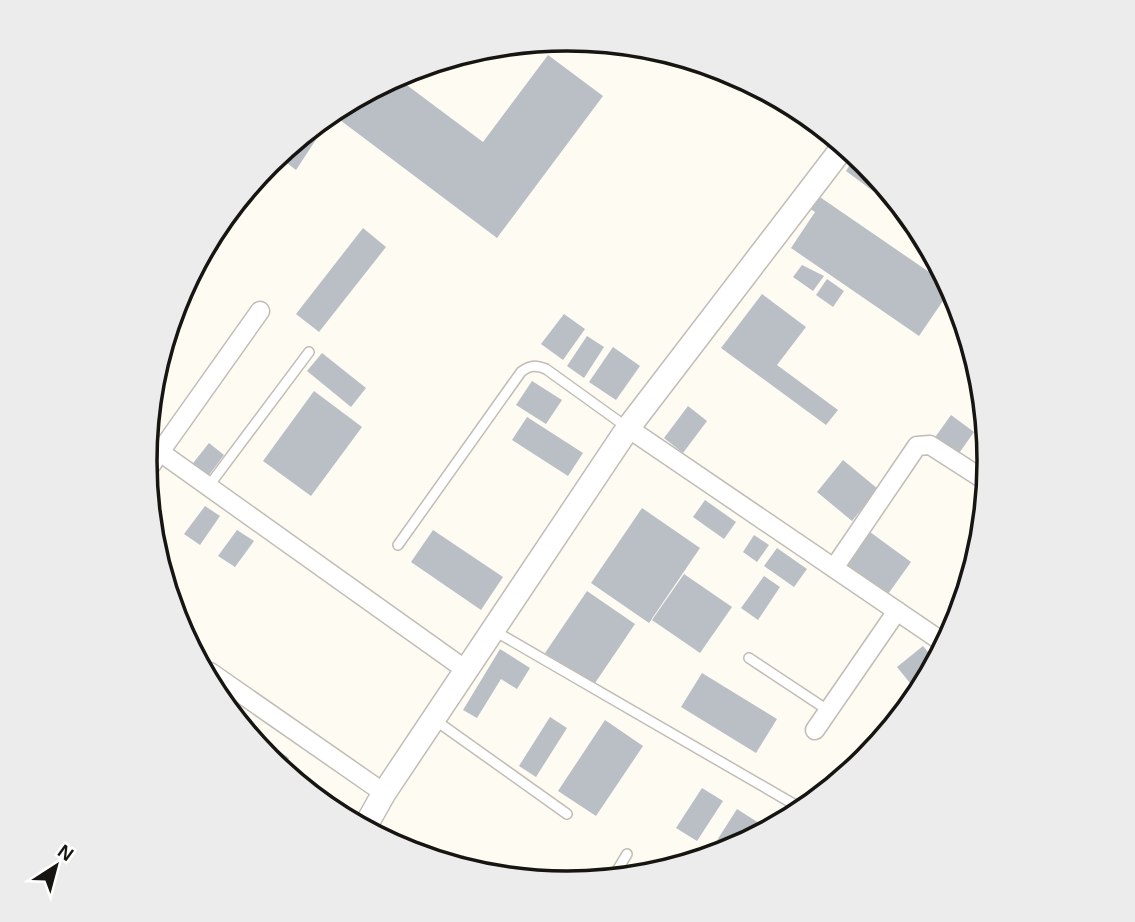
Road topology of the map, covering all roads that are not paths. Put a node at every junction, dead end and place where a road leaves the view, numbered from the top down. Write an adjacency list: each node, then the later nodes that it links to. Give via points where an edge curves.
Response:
1 (838, 153): 4 (street)
2 (260, 311): 5 (street)
3 (309, 352): 8 (lane)
4 (628, 428): 9 (lane, via 546,369 528,366); 10 (street); 12 (street)
5 (158, 444)
6 (157, 451): 8 (street)
7 (977, 476): 10 (street, via 920,444)
8 (208, 487): 15 (street)
9 (398, 545)
10 (834, 568): 11 (street)
11 (897, 611): 13 (street); 17 (street)
12 (493, 630): 15 (street); 21 (lane)
13 (937, 638)
14 (749, 658): 17 (lane)
15 (466, 670): 18 (street)
16 (220, 679): 20 (street)
17 (829, 711): 19 (street)
18 (434, 719): 20 (street); 22 (lane)
19 (816, 730)
20 (384, 793): 23 (street)
21 (793, 803)
22 (567, 814)
23 (369, 820)
24 (627, 854): 25 (lane)
25 (618, 868)

